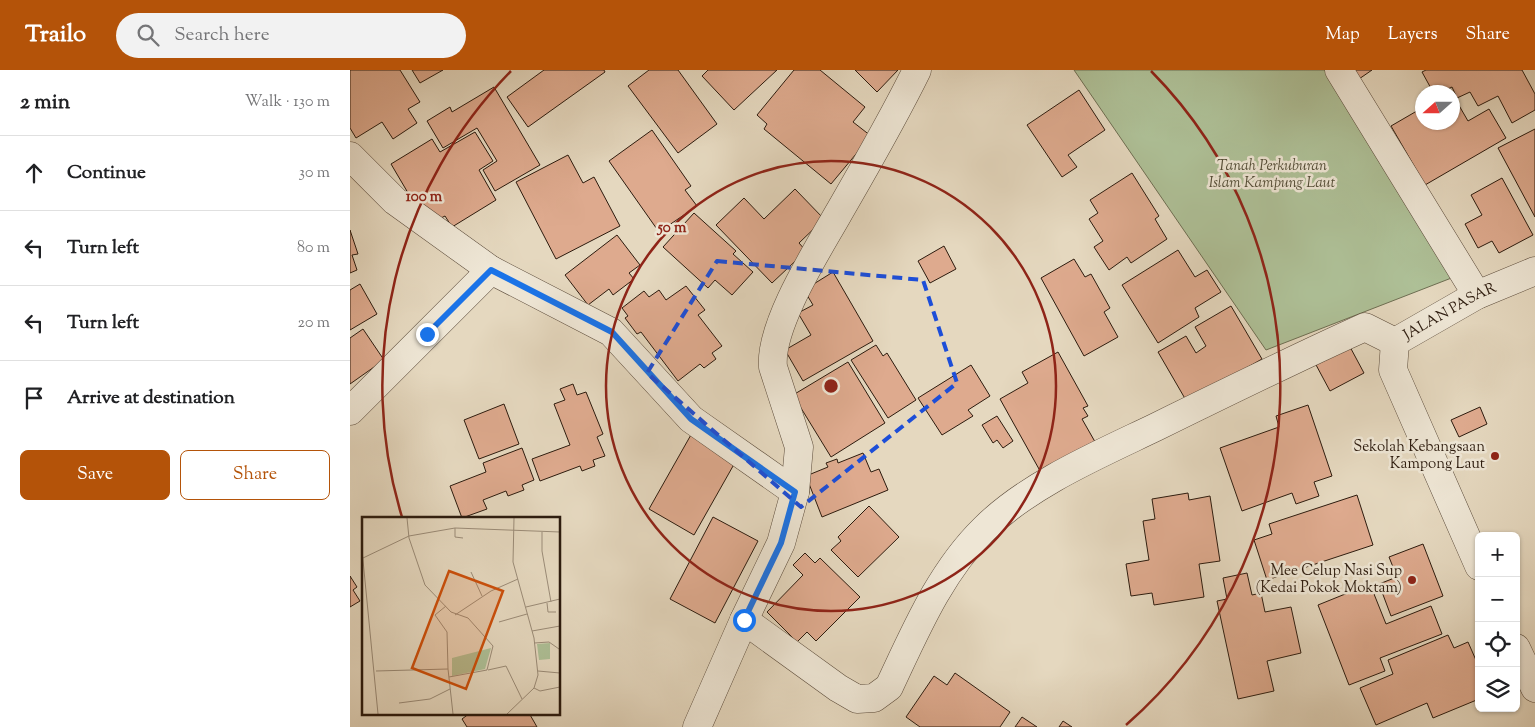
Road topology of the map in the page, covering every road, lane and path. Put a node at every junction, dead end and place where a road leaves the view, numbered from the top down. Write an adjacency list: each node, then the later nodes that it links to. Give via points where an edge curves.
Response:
1 (917, 70): 9 (street, via 796,290 778,332 772,354 776,379 799,447)
2 (1339, 70): 6 (street)
3 (350, 156): 4 (street, via 394,201)
4 (491, 270): 8 (street); 9 (street, via 612,332 691,419)
5 (1535, 271): 6 (street, JALAN PASAR)
6 (1477, 295): 7 (street, JALAN PASAR)
7 (1395, 342): 10 (street, JALAN PASAR, via 1393,370); 11 (street, via 1365,327 1107,451 1012,504 983,529 958,558 938,589 889,687 874,698 857,699 838,688)
8 (350, 411)
9 (795, 492): 11 (street, via 781,543)
10 (1475, 557)
11 (744, 620): 14 (street)
12 (1520, 656): 13 (street)
13 (1535, 688)
14 (697, 727)

